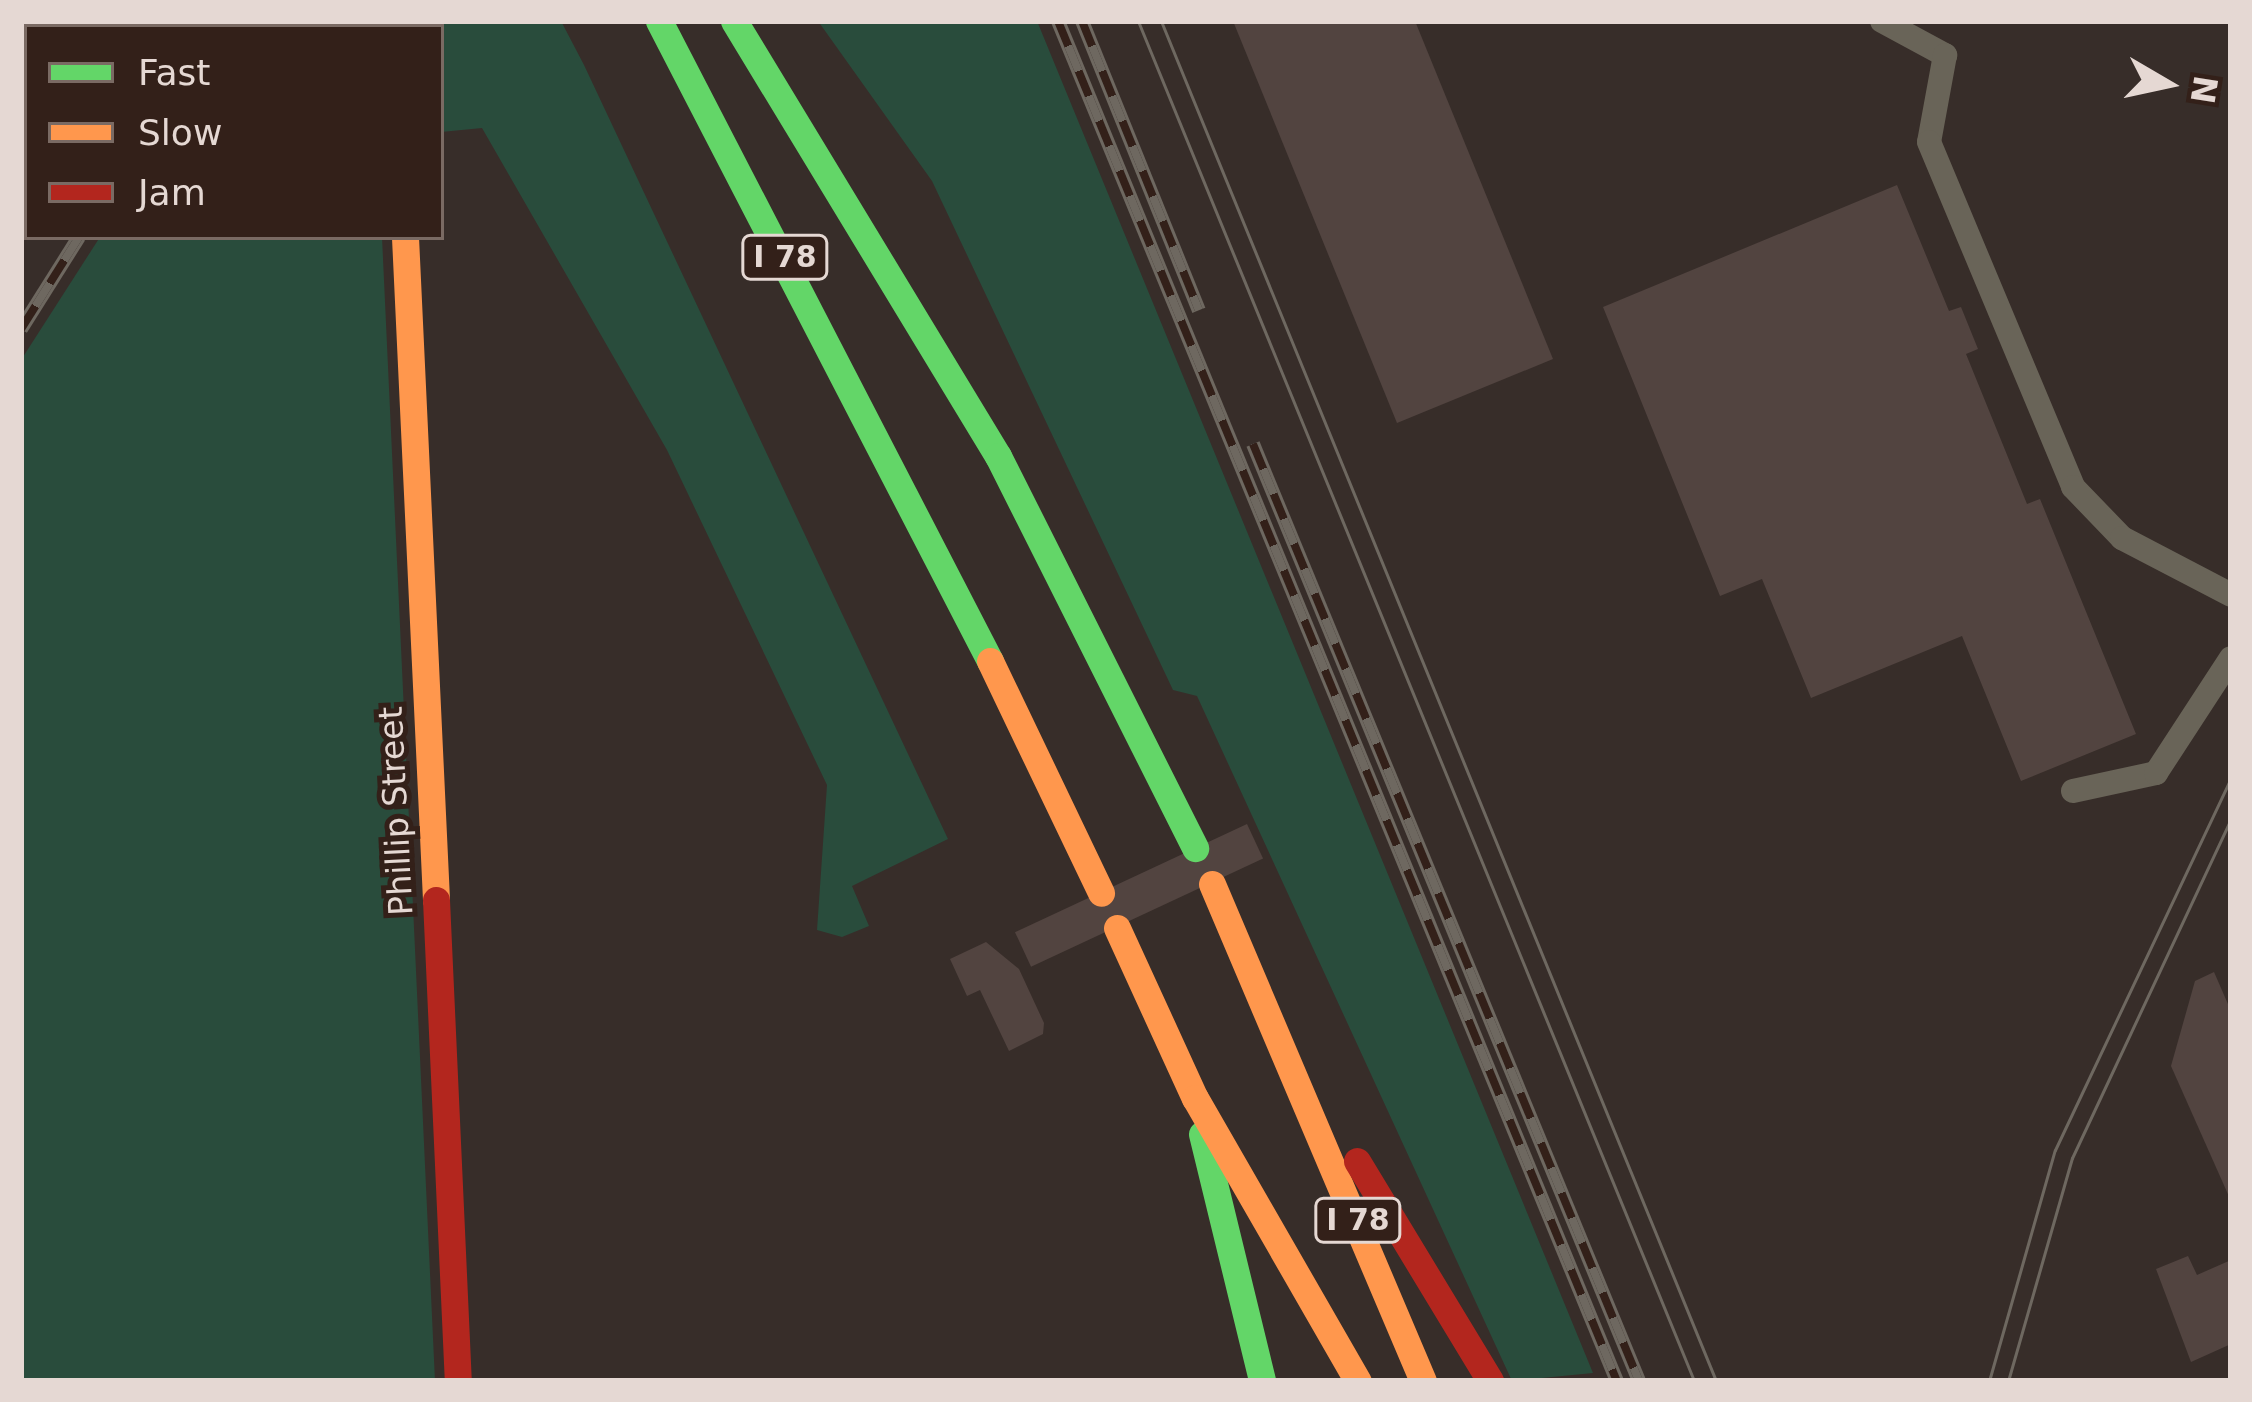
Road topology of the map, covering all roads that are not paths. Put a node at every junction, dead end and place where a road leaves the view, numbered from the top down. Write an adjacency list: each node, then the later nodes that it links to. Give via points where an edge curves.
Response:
1 (658, 21): 10 (main road, I 78, via 929,534)
2 (734, 21): 8 (main road, I 78, via 998,456)
3 (1882, 21): 5 (street, via 1945,55 1929,142 2073,487 2122,538)
4 (405, 240): 14 (main road, Phillip Street)
5 (2231, 596)
6 (2231, 658): 7 (street, via 2156,773)
7 (2073, 791)
8 (1195, 848)
9 (1212, 884): 12 (main road, I 78)
10 (1101, 893)
11 (1117, 928): 13 (main road, I 78)
12 (1294, 1058): 17 (main road, I 78); 18 (main road)
13 (1195, 1098): 15 (main road); 16 (main road, I 78)
14 (458, 1381)
15 (1262, 1381)
16 (1358, 1381)
17 (1423, 1381)
18 (1490, 1381)

